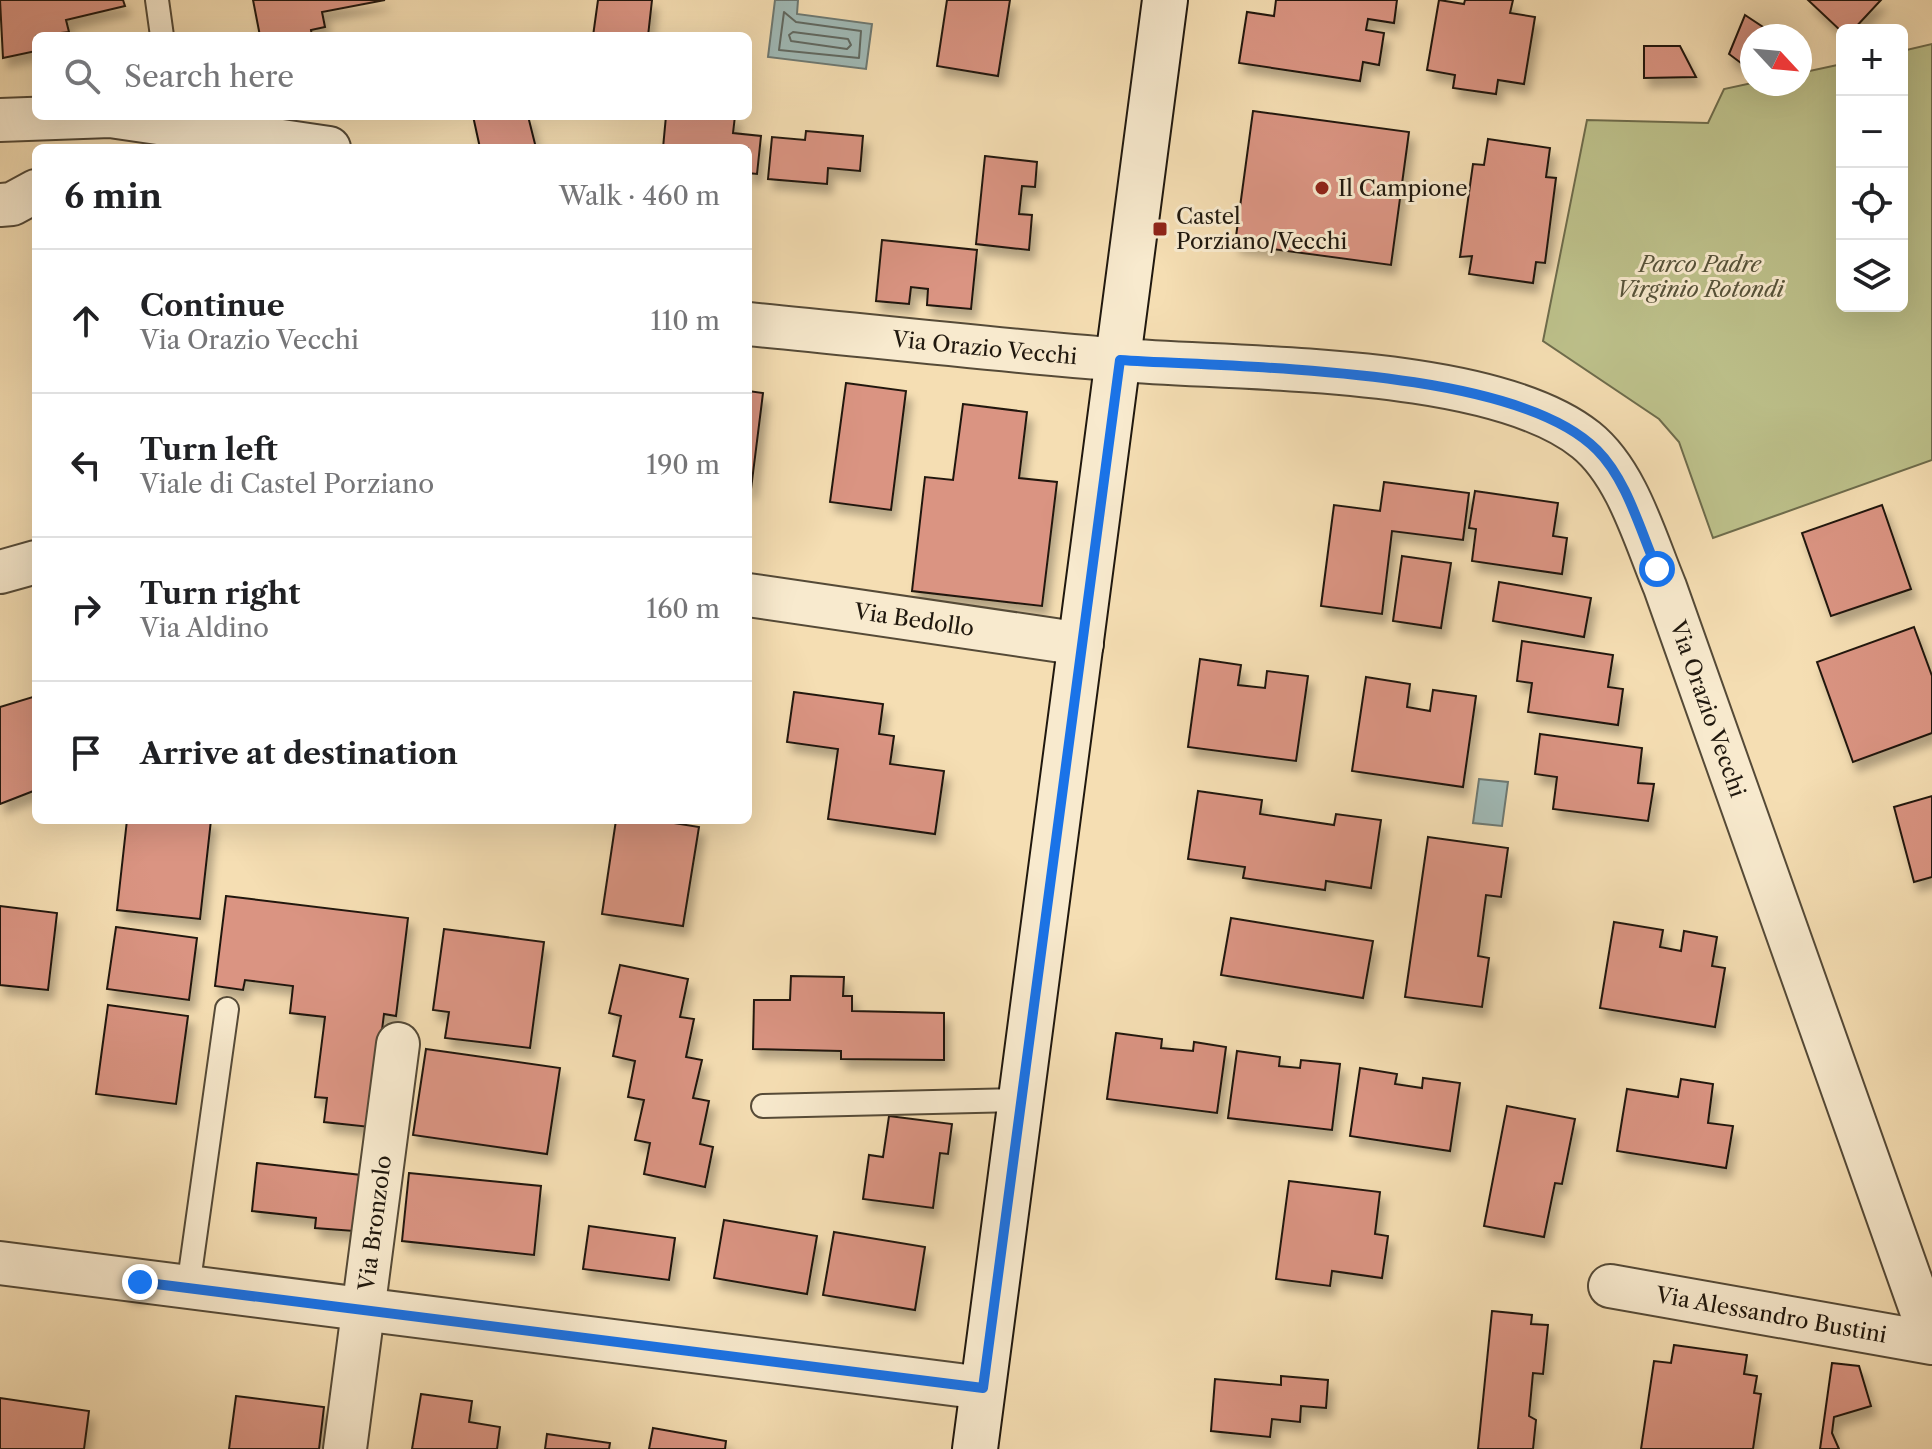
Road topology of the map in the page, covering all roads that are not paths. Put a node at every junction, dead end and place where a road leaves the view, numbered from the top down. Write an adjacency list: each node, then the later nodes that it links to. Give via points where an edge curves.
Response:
1 (157, 0): 3 (lane)
2 (1165, 0): 13 (street)
3 (161, 32)
4 (32, 119): 5 (street)
5 (0, 120)
6 (107, 120): 8 (street)
7 (175, 121): 9 (street)
8 (92, 144)
9 (306, 144)
10 (32, 193): 11 (street)
11 (0, 205)
12 (752, 324): 13 (street, Via Orazio Vecchi)
13 (1120, 360): 17 (street); 26 (street, Via Orazio Vecchi, via 1441,386 1541,415 1575,432 1604,458 1665,587)
14 (32, 563): 15 (street)
15 (0, 572)
16 (752, 596): 17 (street, Via Bedollo)
17 (1082, 644): 20 (street)
18 (227, 1009): 24 (lane)
19 (398, 1044): 25 (street, Via Bronzolo)
20 (1021, 1100): 21 (lane); 27 (street)
21 (763, 1106)
22 (0, 1263): 24 (street)
23 (1610, 1286): 26 (street, Via Alessandro Bustini)
24 (188, 1288): 25 (street)
25 (362, 1310): 27 (street); 28 (street, Via Bronzolo)
26 (1932, 1342)
27 (983, 1388): 29 (street)
28 (345, 1449)
29 (975, 1449)

